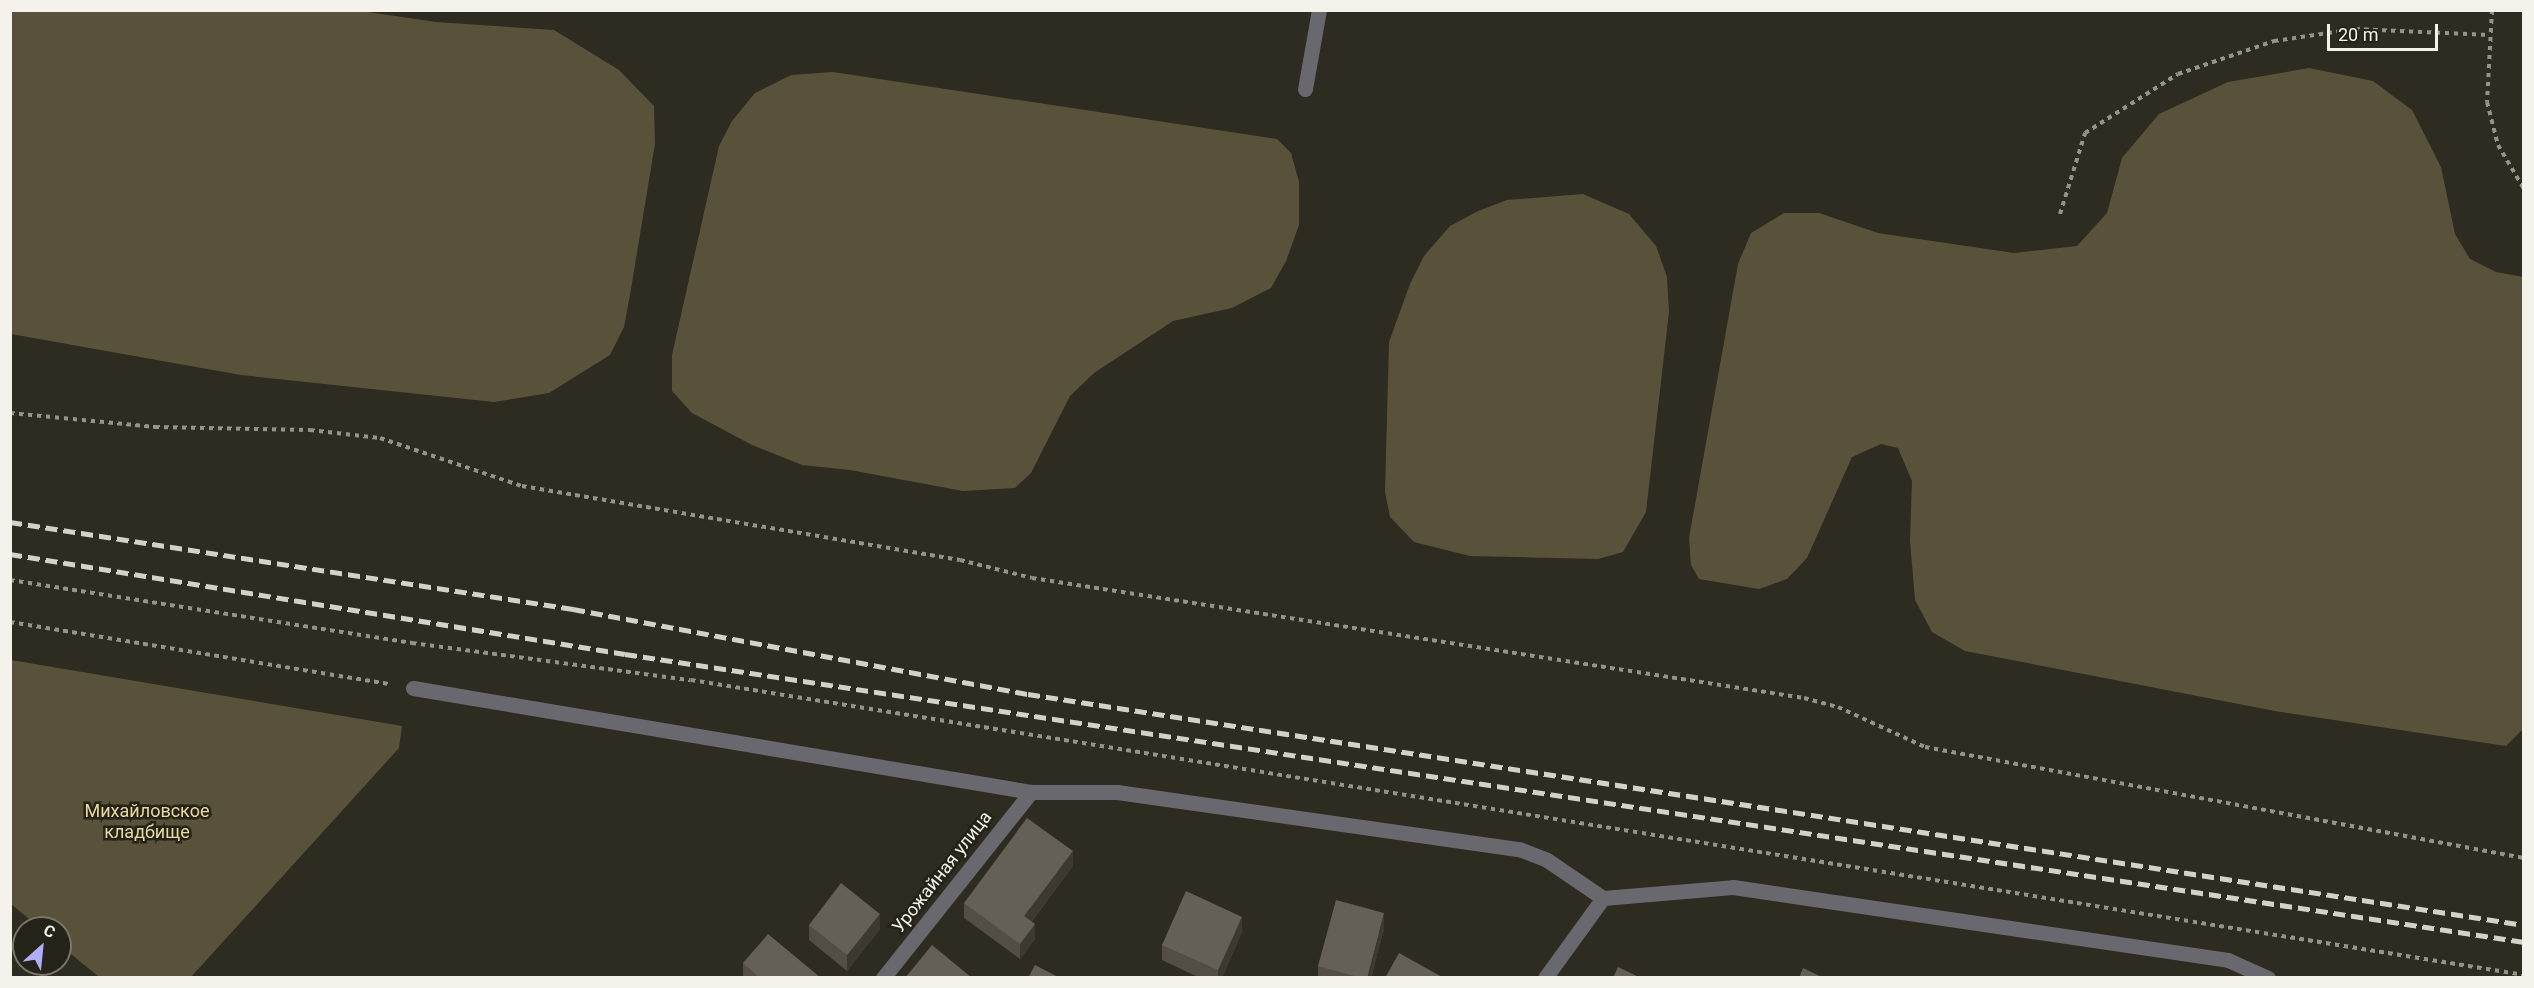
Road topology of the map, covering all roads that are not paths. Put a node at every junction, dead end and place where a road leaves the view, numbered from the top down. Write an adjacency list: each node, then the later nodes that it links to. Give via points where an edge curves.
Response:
1 (1319, 10): 2 (street)
2 (1305, 89)
3 (413, 688): 4 (street)
4 (1030, 792): 5 (street, via 1126,793 1519,849 1547,860); 6 (street, Урожайная улица)
5 (1603, 898): 7 (street); 8 (street, via 1733,887 2228,960)
6 (883, 978)
7 (1545, 978)
8 (2268, 978)

